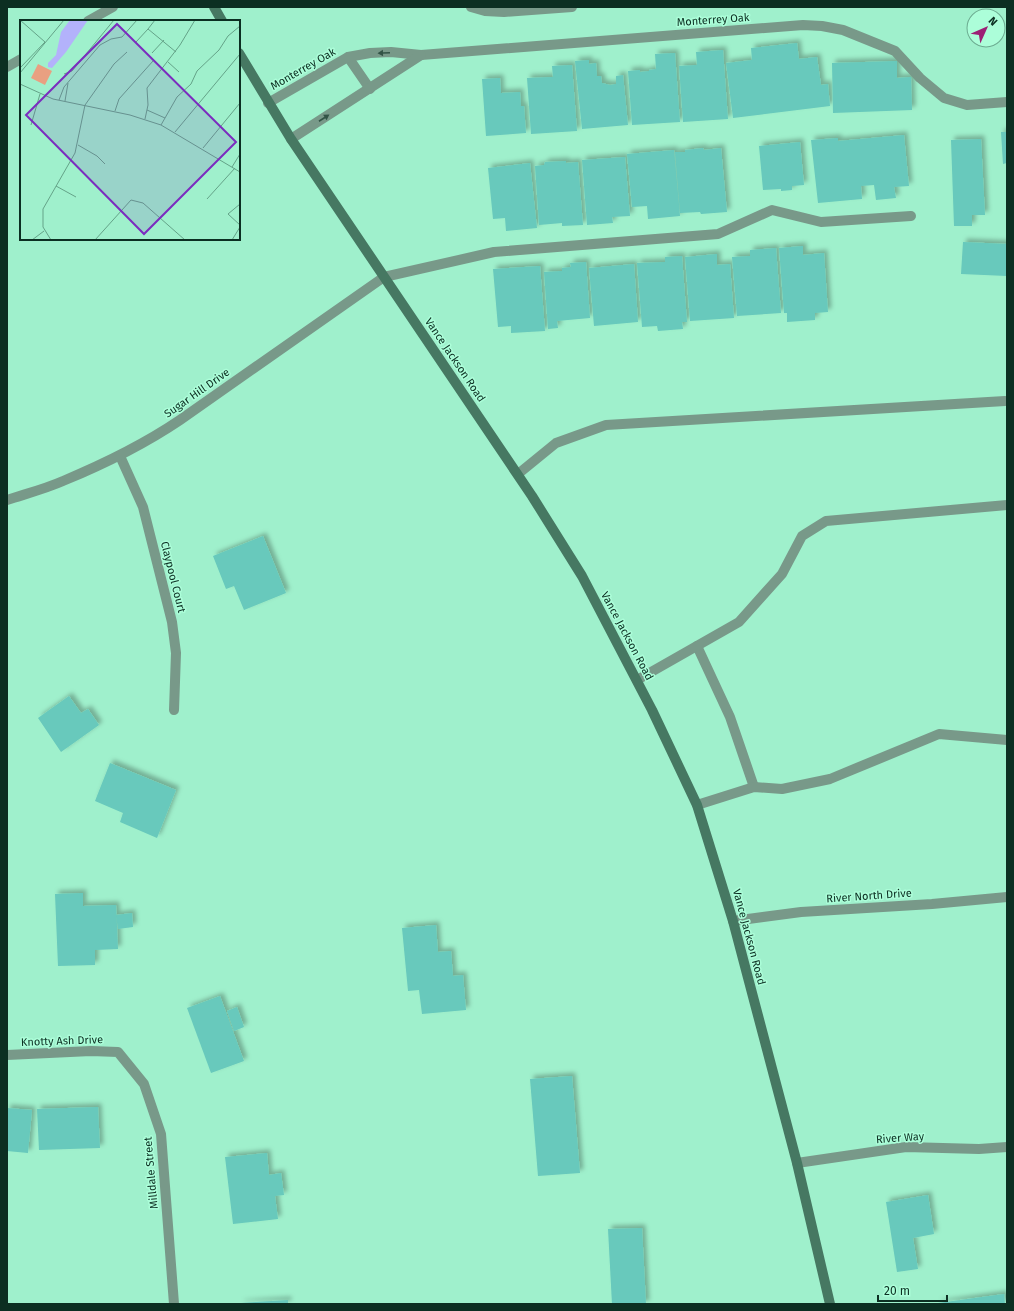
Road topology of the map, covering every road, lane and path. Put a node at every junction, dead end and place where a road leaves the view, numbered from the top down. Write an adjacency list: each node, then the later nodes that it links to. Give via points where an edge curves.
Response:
1 (113, 7): 5 (street)
2 (214, 7): 6 (main road)
3 (471, 7): 4 (street, via 504,12)
4 (572, 7)
5 (90, 20)
6 (221, 20)
7 (240, 55): 14 (main road, Vance Jackson Road)
8 (421, 55): 9 (street, Monterrey Oak, one-way to 9, via 391,52); 12 (street, Monterrey Oak); 13 (street, Monterrey Oak, via 803,25 822,26 843,30 895,51 920,78 944,98 967,105)
9 (348, 57): 12 (street); 14 (street, Monterrey Oak)
10 (20, 60): 11 (street)
11 (7, 67)
12 (370, 89): 15 (street, Monterrey Oak, one-way to 12)
13 (1007, 102)
14 (268, 103): 15 (main road, Vance Jackson Road)
15 (292, 139): 17 (main road, Vance Jackson Road)
16 (911, 216): 17 (street, via 821,222 772,210 718,234 494,252)
17 (384, 277): 19 (street, Sugar Hill Drive, via 180,420); 20 (main road, Vance Jackson Road)
18 (1005, 401): 20 (street, via 606,425 556,443)
19 (120, 456): 21 (street, Sugar Hill Drive, via 61,482); 25 (street, Claypool Court, via 143,507 172,622 176,653)
20 (518, 474): 24 (main road, Vance Jackson Road, via 582,576)
21 (7, 500)
22 (1007, 505): 23 (street, via 826,520 802,536 782,574 739,622)
23 (697, 646): 24 (street); 27 (street, via 730,717)
24 (637, 680): 28 (main road, Vance Jackson Road)
25 (174, 710)
26 (1007, 740): 27 (street, via 939,734 830,778 782,789)
27 (754, 787): 28 (street)
28 (697, 805): 30 (main road, Vance Jackson Road)
29 (1007, 897): 30 (street, River North Drive, via 801,912)
30 (733, 921): 34 (main road, Vance Jackson Road)
31 (118, 1052): 32 (street, Knotty Ash Drive); 35 (street, Milldale Street, via 144,1084 161,1134)
32 (7, 1055)
33 (1007, 1147): 34 (street, River Way, via 906,1148)
34 (796, 1163): 36 (main road, Vance Jackson Road)
35 (174, 1304)
36 (830, 1304)

